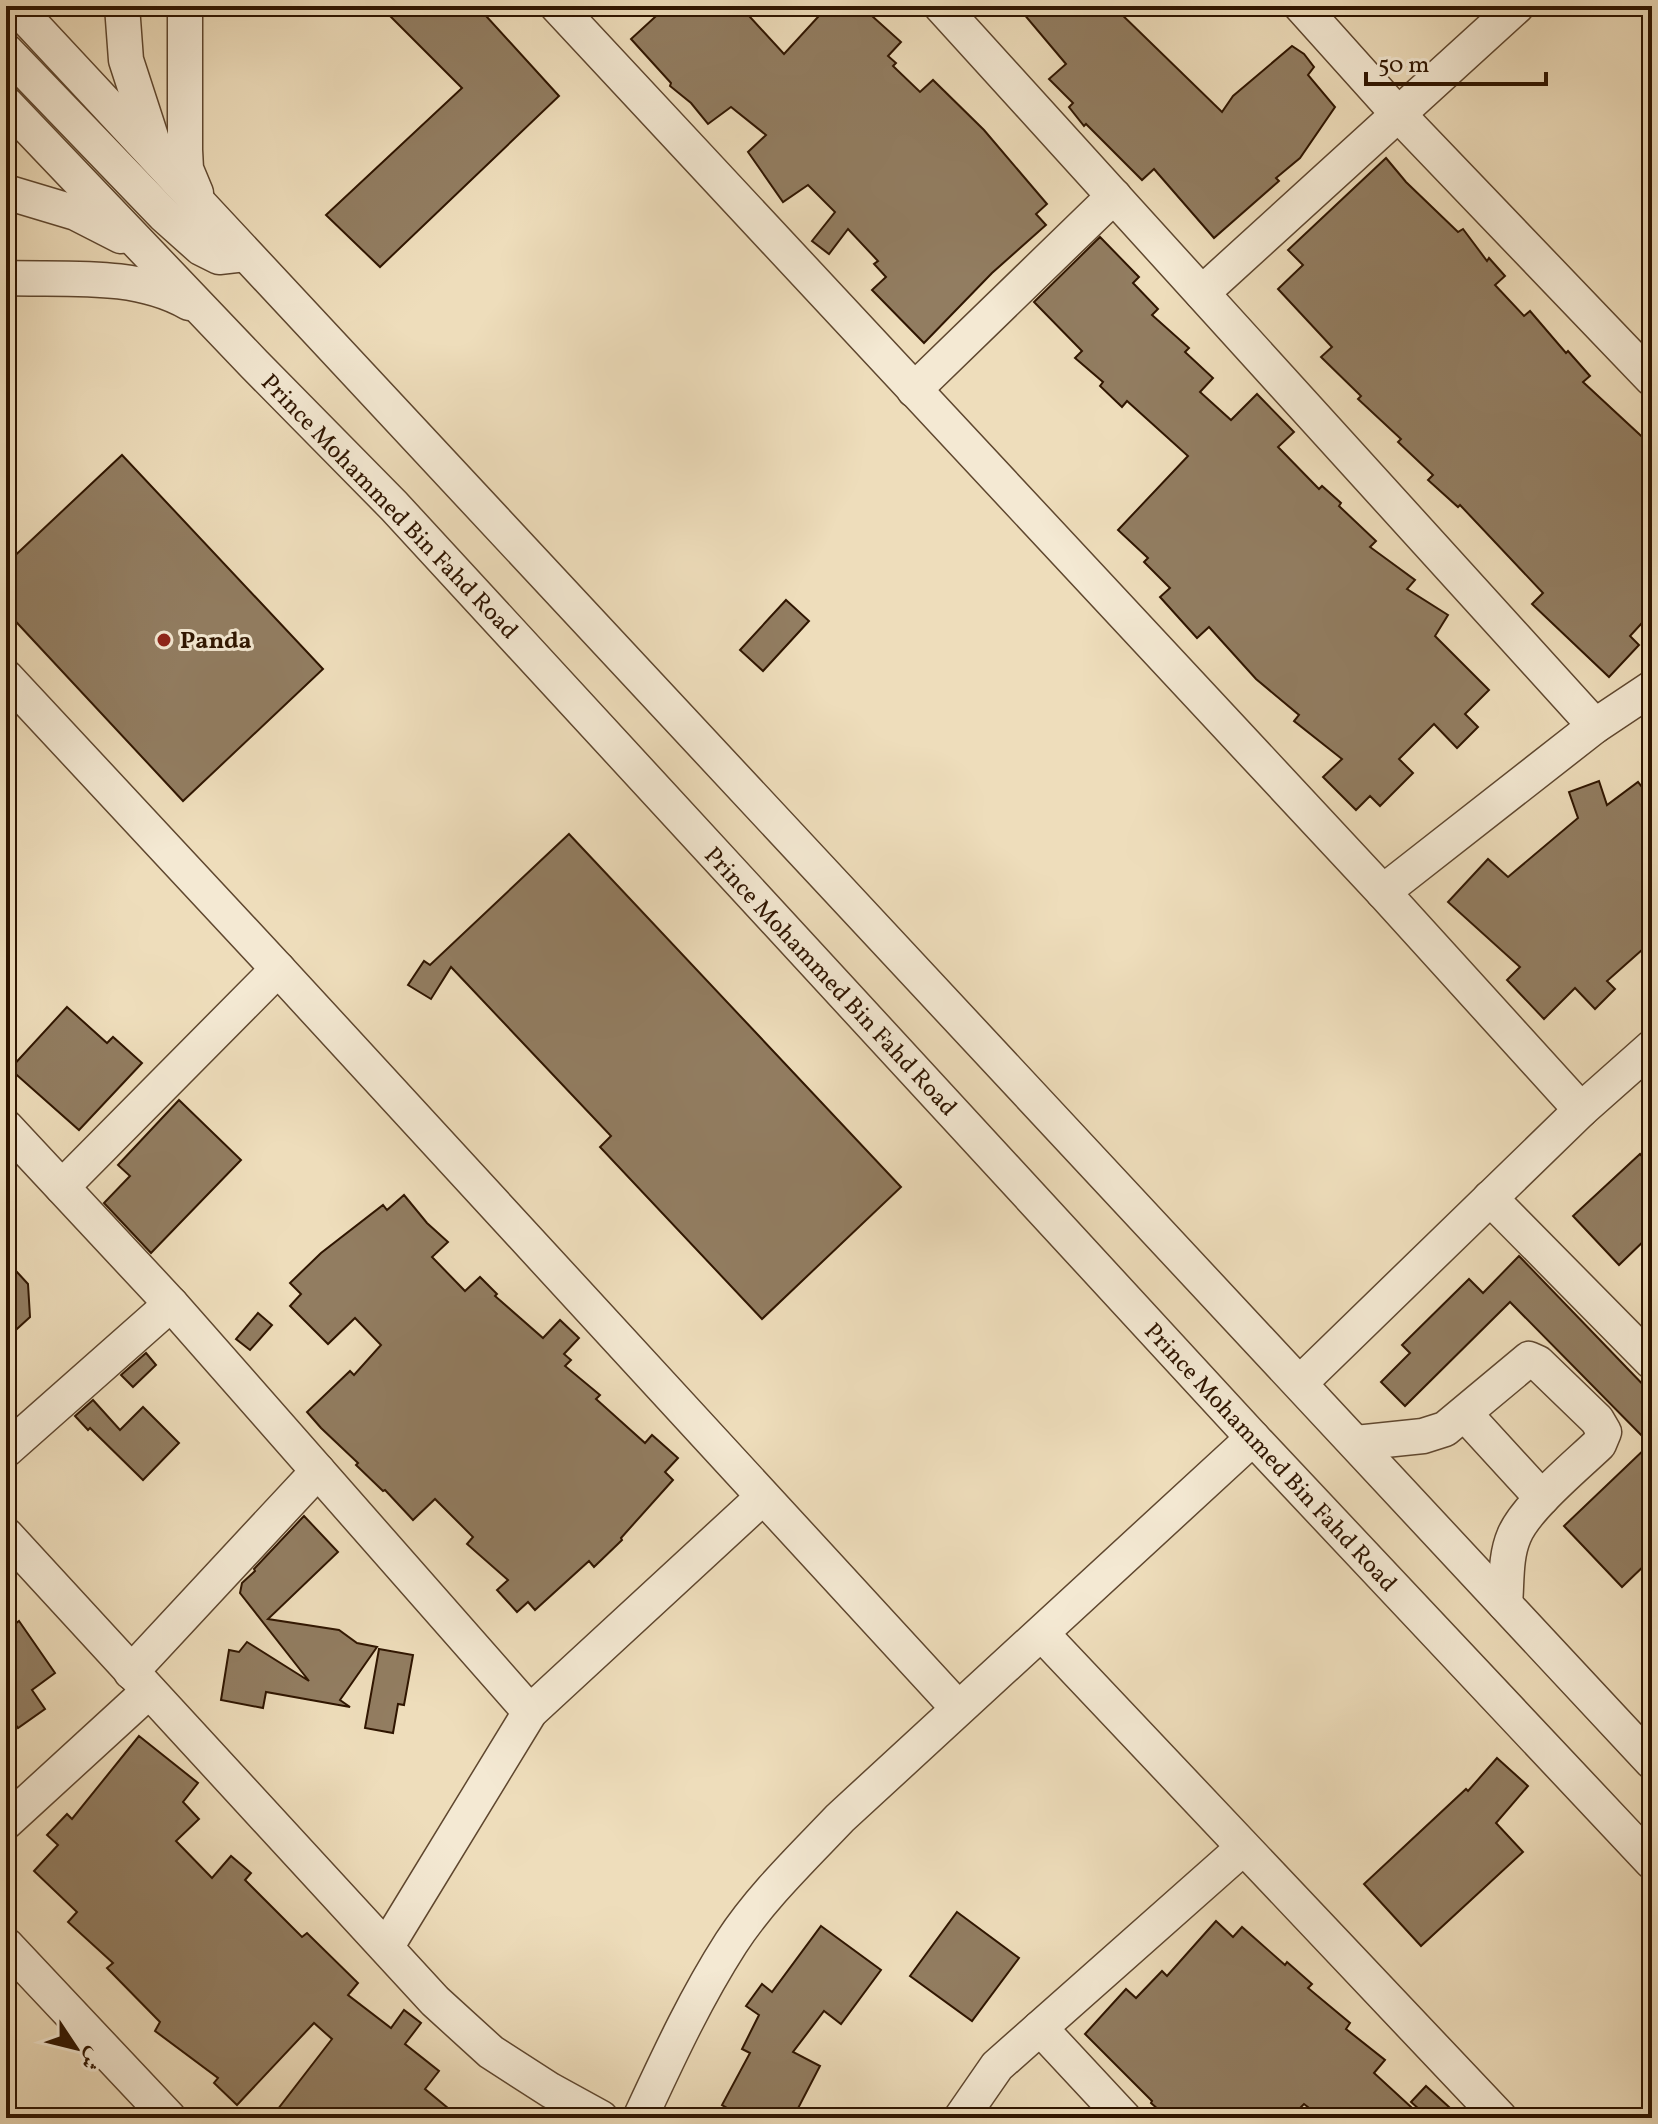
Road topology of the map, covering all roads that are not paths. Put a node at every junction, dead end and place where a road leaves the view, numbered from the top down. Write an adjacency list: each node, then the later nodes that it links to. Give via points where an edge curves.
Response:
1 (15, 6): 8 (street); 12 (street)
2 (122, 6): 12 (street, via 126,60)
3 (185, 6): 15 (street, via 186,169)
4 (557, 6): 22 (street)
5 (941, 6): 14 (street)
6 (1301, 6): 11 (street)
7 (1517, 6): 11 (street)
8 (6, 15)
9 (6, 51): 17 (street, via 201,248 219,257)
10 (6, 104): 16 (street, Prince Mohammed Bin Fahd Road)
11 (1398, 114): 19 (street); 21 (street)
12 (158, 157): 15 (street)
13 (6, 192): 16 (street, via 76,213)
14 (1114, 196): 19 (street); 22 (street)
15 (204, 208): 17 (street)
16 (143, 247): 20 (street, Prince Mohammed Bin Fahd Road)
17 (245, 254): 35 (street)
18 (6, 278): 20 (street, via 129,282 174,294)
19 (1202, 293): 25 (street)
20 (205, 311): 37 (street, Prince Mohammed Bin Fahd Road, via 405,518)
21 (1652, 379)
22 (914, 390): 26 (street)
23 (6, 677): 27 (street)
24 (1652, 688): 25 (street)
25 (1595, 726): 26 (street)
26 (1383, 892): 29 (street)
27 (278, 969): 31 (street); 41 (street)
28 (1652, 1047): 29 (street)
29 (1581, 1110): 32 (street)
30 (6, 1127): 31 (street)
31 (62, 1187): 33 (street)
32 (1490, 1198): 34 (street); 35 (street)
33 (171, 1304): 39 (street); 40 (street)
34 (1652, 1362)
35 (1300, 1383): 38 (street)
36 (1465, 1414): 38 (street, via 1445,1429 1423,1436); 42 (street); 42 (street, via 1529,1359 1597,1420 1604,1432 1599,1444)
37 (1253, 1438): 45 (street); 52 (street, Prince Mohammed Bin Fahd Road)
38 (1356, 1443): 44 (street)
39 (6, 1450)
40 (318, 1471): 46 (street); 48 (street)
41 (763, 1497): 47 (street); 48 (street)
42 (1542, 1498): 44 (street, via 1514,1534)
43 (6, 1535): 46 (street)
44 (1505, 1604): 49 (street)
45 (1042, 1634): 47 (street); 51 (street)
46 (140, 1681): 50 (street); 54 (street)
47 (957, 1707): 58 (street, via 840,1818 741,1930 690,2012)
48 (530, 1712): 54 (street)
49 (1652, 1762)
50 (6, 1822)
51 (1243, 1848): 55 (street); 61 (street)
52 (1652, 1862)
53 (6, 1945): 56 (street)
54 (387, 1946): 57 (street, via 435,2001 491,2052)
55 (1040, 2028): 59 (street, via 997,2066); 60 (street)
56 (169, 2118)
57 (601, 2118)
58 (640, 2118)
59 (961, 2118)
60 (1124, 2118)
61 (1500, 2118)

